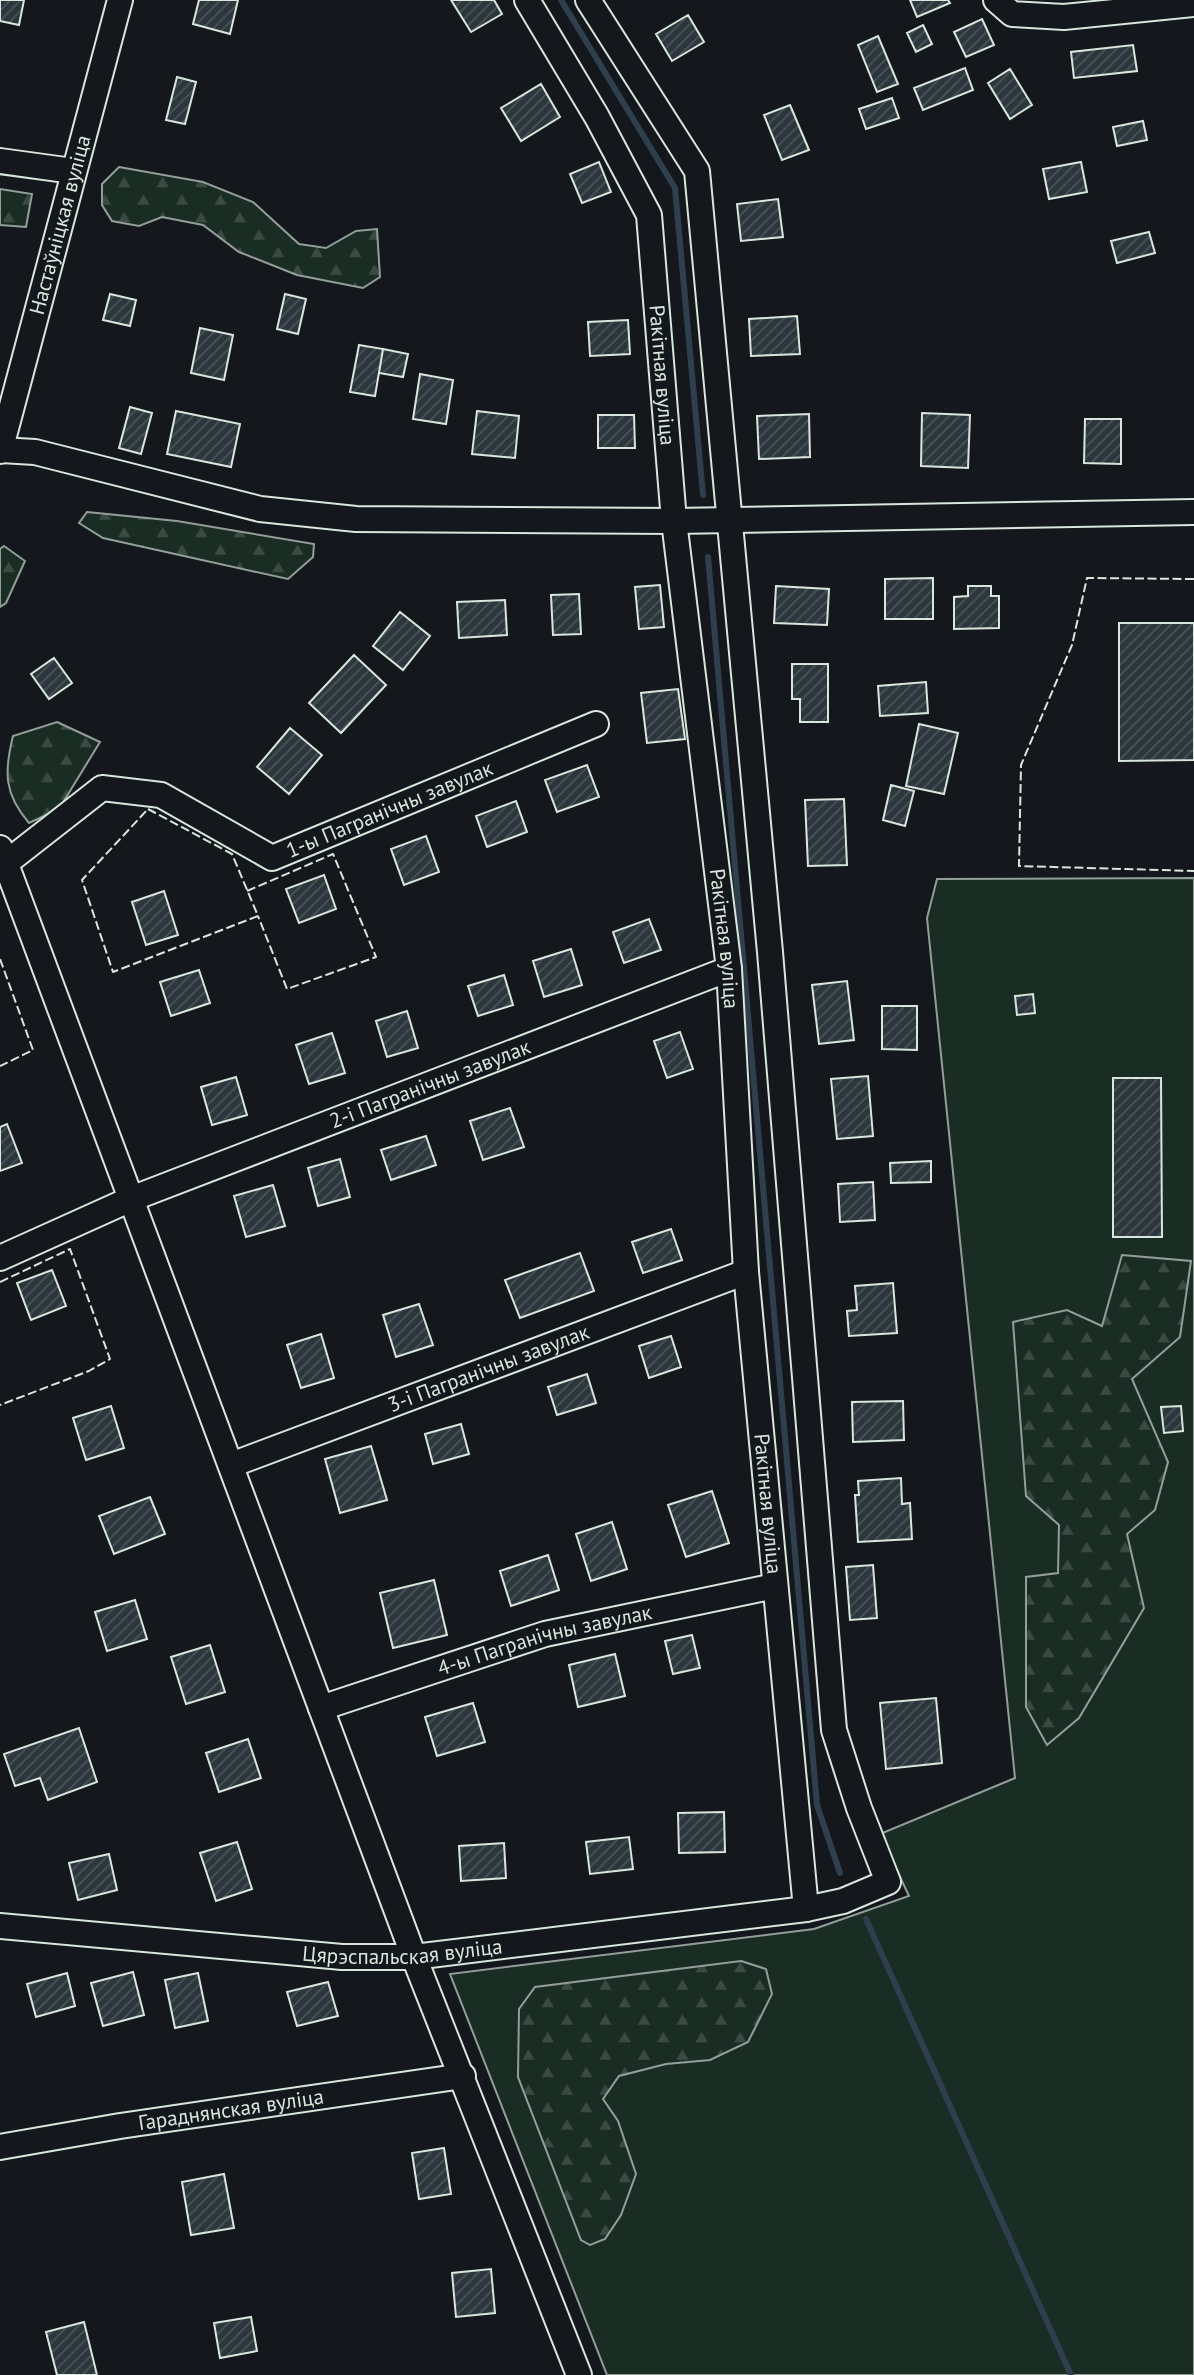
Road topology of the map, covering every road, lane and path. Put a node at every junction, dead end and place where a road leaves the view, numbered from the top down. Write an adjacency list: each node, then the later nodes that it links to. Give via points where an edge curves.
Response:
1 (120, 0): 7 (street, Настаўніцкая вуліца)
2 (527, 0): 11 (street, Ракітная вуліца, via 649,215)
3 (588, 0): 10 (street, Ракітная вуліца, via 697,171)
4 (1194, 4): 5 (street, via 1064,17)
5 (1004, 7)
6 (0, 161): 7 (street)
7 (74, 171): 8 (street, Настаўніцкая вуліца)
8 (0, 450): 11 (street, via 35,452 260,509 356,520)
9 (1194, 512): 10 (street)
10 (732, 520): 11 (street); 21 (street, Ракітная вуліца, via 834,1730)
11 (674, 522): 14 (street, Ракітная вуліца)
12 (596, 723): 13 (street, 1-ы Пагранічны завулак, via 272,858 161,795 102,788)
13 (3, 855): 15 (street)
14 (729, 969): 15 (street, 2-і Пагранічны завулак); 17 (street, Ракітная вуліца)
15 (131, 1199): 16 (street, 2-і Пагранічны завулак); 18 (street)
16 (0, 1258)
17 (746, 1272): 18 (street, 3-і Пагранічны завулак); 19 (street, Ракітная вуліца)
18 (231, 1465): 20 (street)
19 (775, 1586): 20 (street, 4-ы Пагранічны завулак, via 545,1634); 22 (street, Ракітная вуліца)
20 (321, 1708): 24 (street)
21 (888, 1882): 22 (street, Цярэспальская вуліца, via 843,1901)
22 (806, 1909): 24 (street, Цярэспальская вуліца)
23 (0, 1926): 24 (street, Цярэспальская вуліца, via 342,1957)
24 (414, 1957): 25 (street)
25 (463, 2076): 26 (street, Гараднянская вуліца); 27 (street)
26 (0, 2147)
27 (579, 2375)

